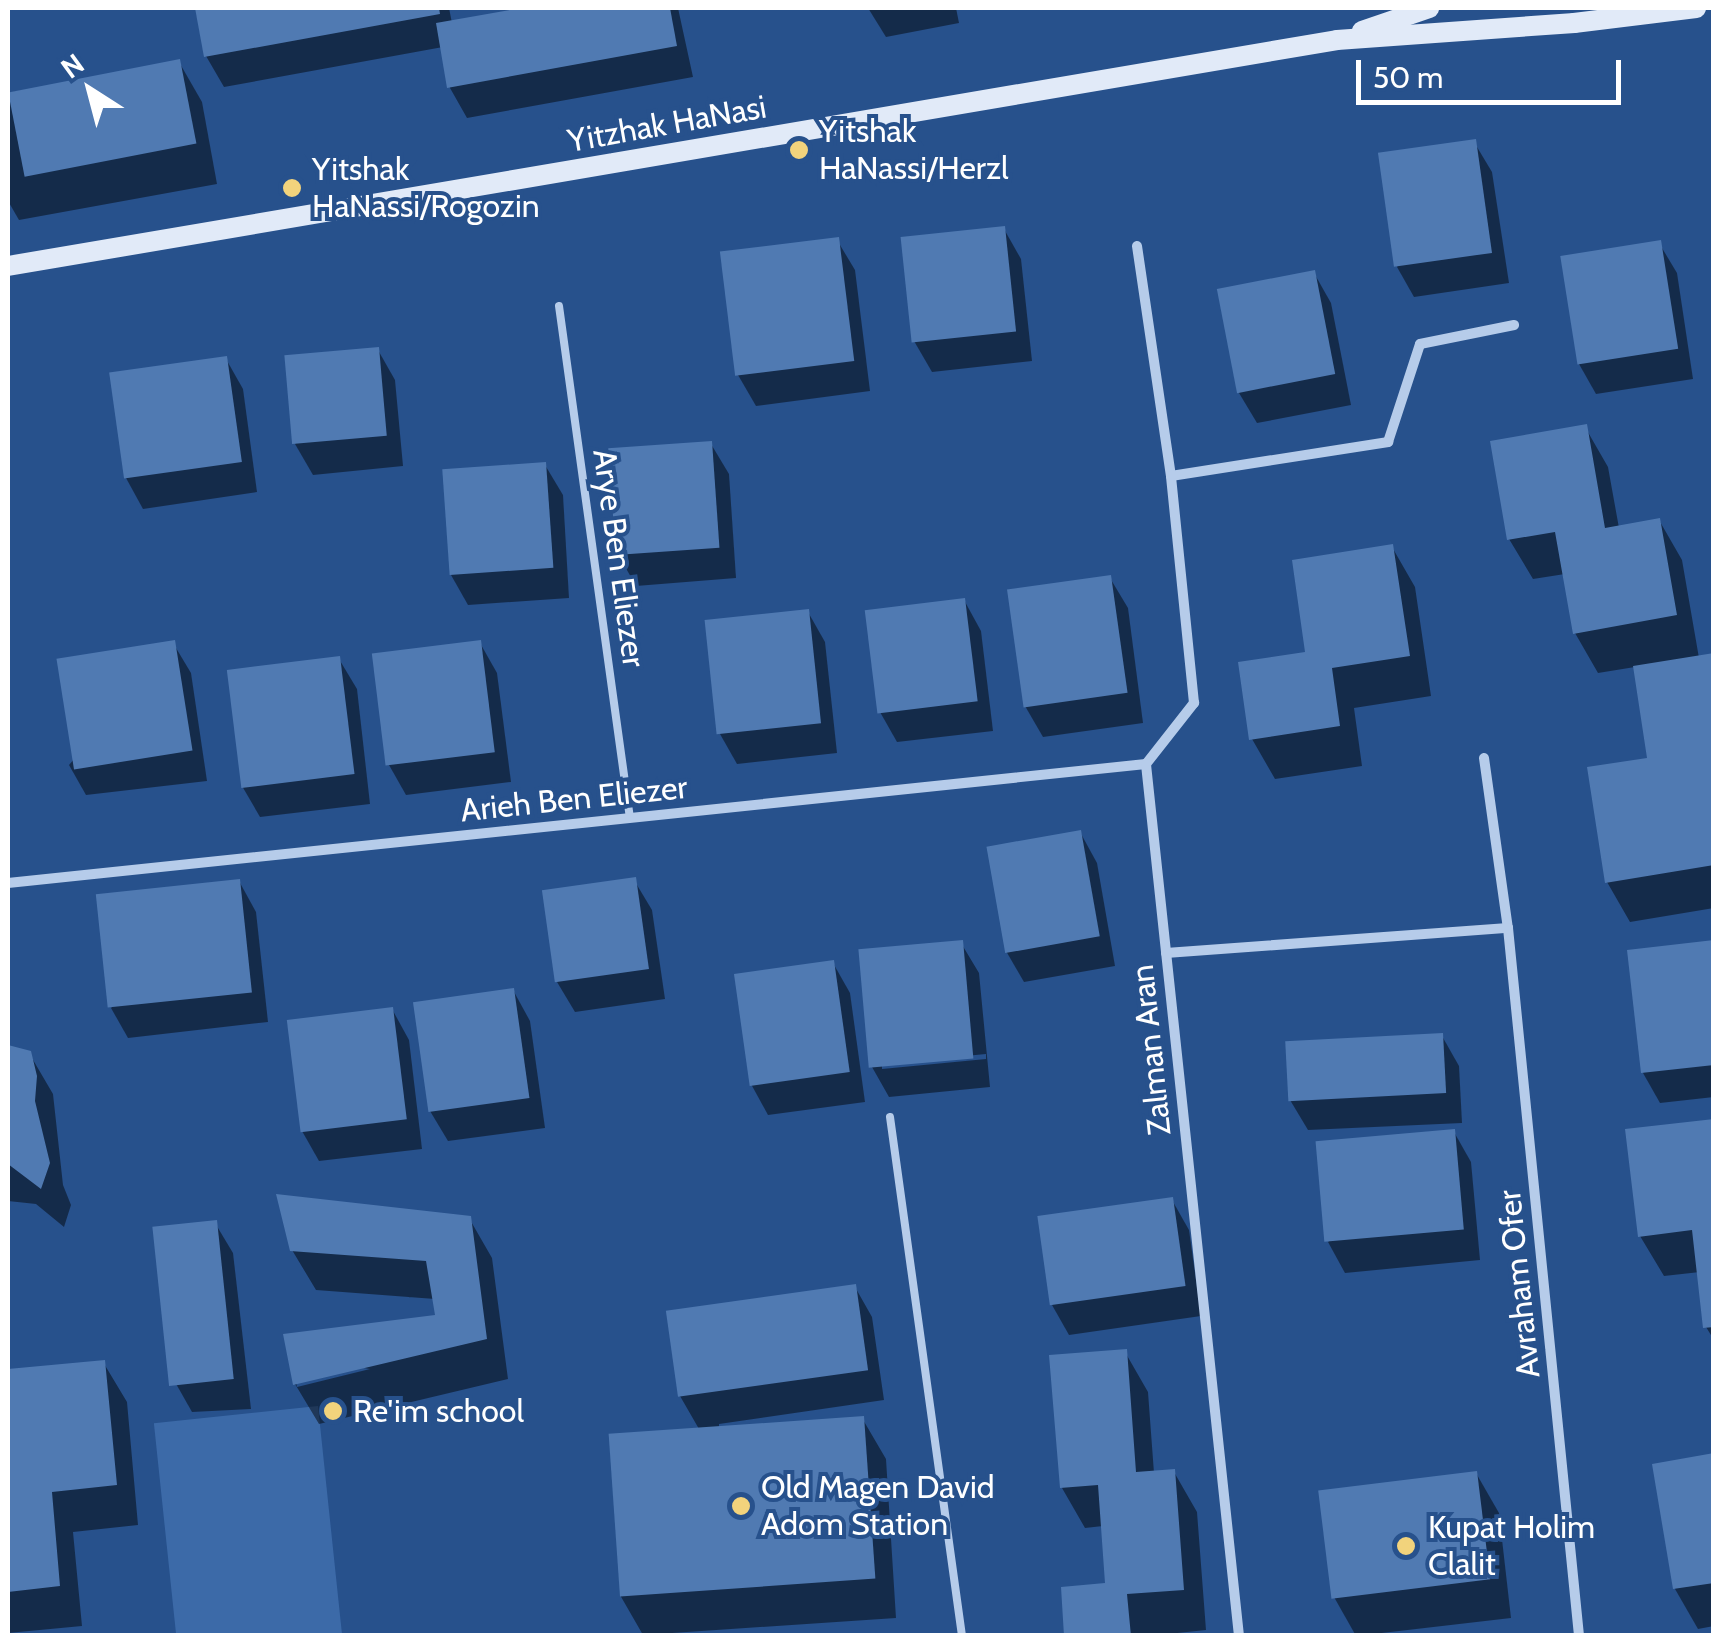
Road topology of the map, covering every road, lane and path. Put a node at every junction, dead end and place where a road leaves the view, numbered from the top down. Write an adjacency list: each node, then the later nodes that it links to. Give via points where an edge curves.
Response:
1 (1429, 8): 3 (main road, Yitzhak HaNasi)
2 (1696, 8): 3 (main road, Yitzhak HaNasi)
3 (1337, 40): 5 (main road, Yitzhak HaNasi)
4 (1137, 246): 8 (street)
5 (8, 266)
6 (559, 306): 11 (lane, Arye Ben Eliezer)
7 (1514, 326): 8 (street, via 1420,344 1388,442)
8 (1171, 476): 10 (street, via 1194,703)
9 (1484, 758): 13 (street, Avraham Ofer)
10 (1146, 764): 11 (street, Arieh Ben Eliezer); 14 (street, Zalman Aran)
11 (630, 818): 12 (street, Arieh Ben Eliezer)
12 (8, 884)
13 (1508, 928): 14 (street); 18 (street, Avraham Ofer)
14 (1166, 953): 17 (street, Zalman Aran)
15 (890, 1117): 16 (lane)
16 (962, 1636)
17 (1239, 1636)
18 (1579, 1636)

